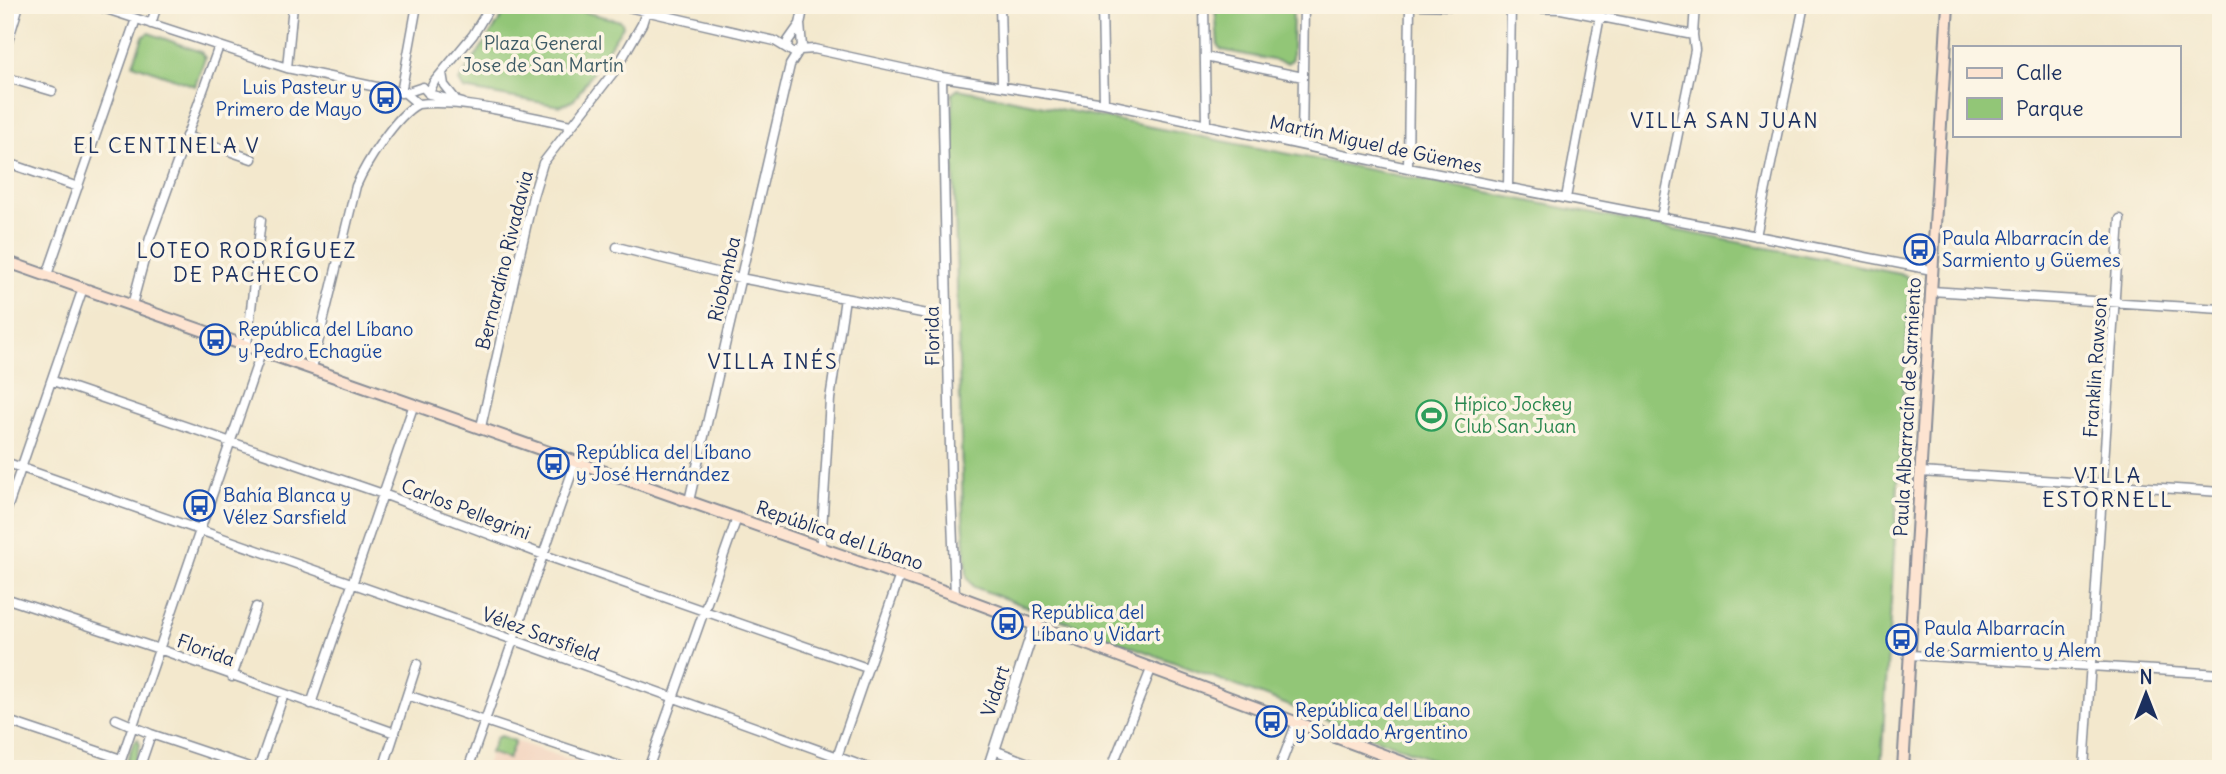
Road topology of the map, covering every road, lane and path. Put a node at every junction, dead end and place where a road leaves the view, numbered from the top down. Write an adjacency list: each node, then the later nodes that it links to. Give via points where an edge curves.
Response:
1 (19, 5): 27 (street)
2 (94, 5): 22 (street)
3 (157, 5): 23 (street)
4 (293, 5): 29 (street)
5 (417, 5): 36 (street)
6 (491, 5): 30 (street, via 473,36)
7 (619, 5): 20 (street, Martín Miguel de Güemes)
8 (804, 5): 25 (street, Riobamba)
9 (999, 5): 34 (street)
10 (1102, 5): 38 (street)
11 (1204, 5): 28 (street)
12 (1304, 5): 33 (street)
13 (1410, 5): 46 (street)
14 (1419, 5): 19 (street)
15 (1602, 5): 21 (street)
16 (1695, 5): 24 (street)
17 (1804, 5): 53 (street)
18 (1948, 5): 56 (main road, Paula Albarracín de Sarmiento)
19 (1511, 6): 21 (street); 48 (street)
20 (647, 8): 25 (street, Martín Miguel de Güemes); 40 (street, Bernardino Rivadavia, via 616,69)
21 (1601, 16): 24 (street); 49 (street)
22 (136, 19): 23 (street); 47 (street)
23 (151, 24): 26 (street)
24 (1693, 35): 50 (street, via 1695,50)
25 (794, 45): 32 (street, Martín Miguel de Güemes); 58 (street, Riobamba)
26 (219, 46): 29 (street); 42 (street)
27 (5, 51)
28 (1205, 57): 33 (street); 41 (street)
29 (287, 68): 36 (street)
30 (442, 73): 36 (street); 37 (street, via 444,85)
31 (5, 77): 35 (street)
32 (942, 77): 34 (street, Martín Miguel de Güemes); 65 (street, Florida)
33 (1303, 77): 43 (street)
34 (1002, 85): 38 (street, Martín Miguel de Güemes)
35 (52, 91)
36 (417, 97): 37 (street); 39 (street); 68 (street, via 370,158 356,186)
37 (456, 100): 39 (street)
38 (1104, 103): 41 (street, Martín Miguel de Güemes)
39 (467, 105): 40 (street)
40 (572, 125): 71 (street, Bernardino Rivadavia, via 543,163 536,183)
41 (1206, 125): 43 (street, Martín Miguel de Güemes)
42 (186, 136): 44 (street); 63 (street)
43 (1302, 145): 46 (street, Martín Miguel de Güemes)
44 (252, 159)
45 (5, 162): 47 (street)
46 (1408, 168): 48 (street, Martín Miguel de Güemes)
47 (78, 187): 57 (street)
48 (1508, 187): 49 (street, Martín Miguel de Güemes)
49 (1566, 198): 50 (street, Martín Miguel de Güemes)
50 (1661, 217): 53 (street, Martín Miguel de Güemes)
51 (2120, 219): 62 (street, Franklin Rawson)
52 (261, 220): 66 (street)
53 (1756, 236): 56 (street, Martín Miguel de Güemes)
54 (617, 247): 58 (street)
55 (5, 261): 57 (main road, República del Líbano)
56 (1933, 270): 60 (main road, Paula Albarracín de Sarmiento)
57 (47, 275): 59 (main road, República del Líbano)
58 (740, 278): 61 (street); 80 (street, Riobamba)
59 (83, 288): 63 (main road, República del Líbano); 69 (street)
60 (1931, 291): 62 (street); 76 (main road, Paula Albarracín de Sarmiento)
61 (845, 298): 65 (street); 84 (street, via 830,400)
62 (2115, 302): 64 (street); 77 (street, Franklin Rawson)
63 (132, 305): 66 (main road, República del Líbano)
64 (2221, 309)
65 (948, 318): 88 (street, Florida)
66 (247, 345): 67 (main road, República del Líbano)
67 (262, 350): 68 (main road, República del Líbano); 72 (street)
68 (312, 368): 70 (main road, República del Líbano)
69 (53, 381): 72 (street, Carlos Pellegrini); 75 (street)
70 (414, 404): 71 (main road, República del Líbano); 79 (street)
71 (481, 427): 73 (main road, República del Líbano)
72 (230, 442): 79 (street, Carlos Pellegrini); 83 (street)
73 (576, 461): 80 (main road, República del Líbano); 85 (street)
74 (5, 463): 75 (street, Vélez Sarsfield)
75 (22, 468): 81 (street); 83 (street, Vélez Sarsfield)
76 (1921, 472): 77 (street); 95 (main road, Paula Albarracín de Sarmiento)
77 (2103, 484): 78 (street); 97 (street, Franklin Rawson)
78 (2221, 492)
79 (383, 494): 85 (street, Carlos Pellegrini); 87 (street)
80 (690, 501): 82 (main road, República del Líbano)
81 (5, 515)
82 (737, 518): 84 (main road, República del Líbano); 91 (street)
83 (200, 531): 87 (street, Vélez Sarsfield); 94 (street)
84 (821, 547): 86 (main road, República del Líbano)
85 (544, 555): 91 (street, Carlos Pellegrini); 93 (street)
86 (900, 575): 88 (main road, República del Líbano); 99 (street)
87 (352, 585): 93 (street, Vélez Sarsfield); 105 (street)
88 (955, 595): 92 (main road, República del Líbano)
89 (5, 598): 94 (street, Florida)
90 (256, 607): 101 (street)
91 (705, 610): 99 (street, Carlos Pellegrini); 104 (street)
92 (1035, 624): 98 (main road, República del Líbano); 113 (street, Vidart)
93 (514, 640): 104 (street, Vélez Sarsfield); 108 (street)
94 (159, 649): 101 (street, Florida); 110 (street)
95 (1910, 654): 97 (street); 130 (main road, Paula Albarracín de Sarmiento)
96 (417, 664): 103 (street)
97 (2091, 666): 100 (street); 131 (street, Franklin Rawson)
98 (1152, 667): 109 (main road, República del Líbano); 127 (street)
99 (867, 668): 114 (street)
100 (2221, 674)
101 (232, 677): 102 (street, Florida)
102 (284, 694): 105 (street, Florida); 118 (street)
103 (407, 695): 108 (street); 111 (street)
104 (673, 698): 114 (street, Vélez Sarsfield); 122 (street)
105 (311, 704): 111 (street, Florida)
106 (116, 719): 110 (street)
107 (5, 720): 115 (street)
108 (485, 721): 120 (street); 121 (street)
109 (1297, 722): 128 (street); 129 (main road, República del Líbano)
110 (132, 727): 112 (street); 115 (street)
111 (395, 733): 119 (street)
112 (151, 734): 117 (street); 118 (street)
113 (994, 750): 125 (street, Vidart); 126 (street)
114 (837, 757): 123 (street); 124 (street, Vélez Sarsfield)
115 (121, 759): 116 (street)
116 (118, 769)
117 (139, 769)
118 (256, 769)
119 (383, 769)
120 (468, 769)
121 (629, 769)
122 (648, 769)
123 (833, 769)
124 (871, 769)
125 (988, 769)
126 (1044, 769)
127 (1111, 769)
128 (1279, 769)
129 (1421, 769)
130 (1903, 769)
131 (2084, 769)

